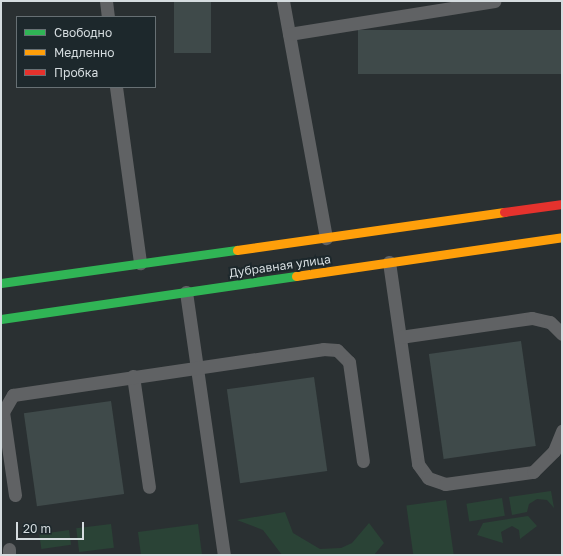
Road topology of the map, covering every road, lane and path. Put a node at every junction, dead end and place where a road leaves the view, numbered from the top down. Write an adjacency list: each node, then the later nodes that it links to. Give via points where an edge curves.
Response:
1 (106, 1): 4 (lane)
2 (283, 1): 5 (lane)
3 (494, 1): 5 (lane)
4 (108, 16)
5 (289, 34): 10 (lane)
6 (116, 88): 13 (lane)
7 (562, 204): 8 (street, Дубравная улица)
8 (441, 221): 10 (street, Дубравная улица); 11 (street)
9 (562, 237): 11 (street, Дубравная улица)
10 (326, 238): 13 (street, Дубравная улица)
11 (445, 254): 12 (street, Дубравная улица)
12 (389, 262): 15 (street, Дубравная улица); 18 (lane)
13 (140, 263): 14 (street, Дубравная улица)
14 (1, 283)
15 (186, 292): 16 (street, Дубравная улица); 19 (lane)
16 (1, 319)
17 (562, 334): 18 (lane, via 550,322 532,318)
18 (400, 336): 21 (lane, via 418,464 428,478 446,484 533,472 554,451)
19 (197, 367): 20 (lane); 22 (lane, via 337,350 349,362); 25 (lane)
20 (133, 376): 23 (lane); 24 (lane, via 20,392 8,399 3,412)
21 (562, 431)
22 (363, 462)
23 (149, 487)
24 (15, 495)
25 (224, 555)

